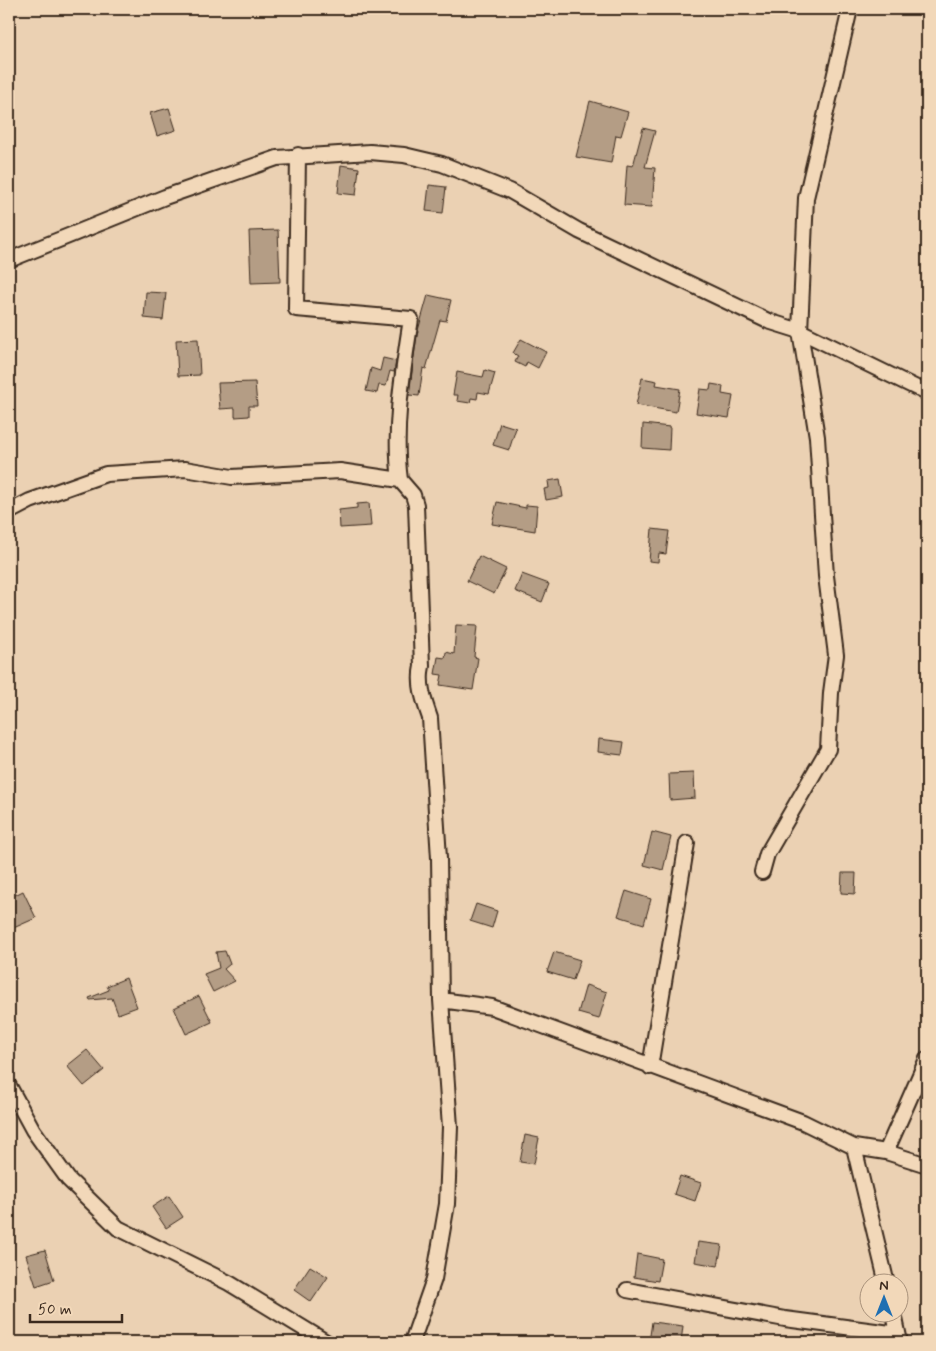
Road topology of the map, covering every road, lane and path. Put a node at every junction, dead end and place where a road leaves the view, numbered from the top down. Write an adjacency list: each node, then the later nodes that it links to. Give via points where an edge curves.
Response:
1 (850, 9): 4 (street, via 806,198)
2 (298, 155): 3 (street, via 277,158 165,197); 4 (street, via 404,154 442,164 510,191 579,231 768,321); 6 (street, via 296,309 411,319 399,427)
3 (9, 260)
4 (800, 331): 5 (street); 9 (street, via 817,437 826,576 836,655 828,749 767,854)
5 (927, 393)
6 (400, 480): 7 (street, via 340,471 232,477 184,469 106,474 30,501); 10 (street, via 413,495 416,506 420,676 430,718 439,858)
7 (9, 512)
8 (687, 843): 12 (street)
9 (762, 872)
10 (441, 1000): 12 (street, via 492,1007); 22 (street, via 450,1127 447,1204 434,1279)
11 (927, 1059): 15 (street)
12 (650, 1067): 14 (street, via 803,1122)
13 (9, 1086): 21 (street, via 68,1179 118,1228 228,1283)
14 (854, 1147): 15 (street); 17 (street)
15 (886, 1152): 16 (street)
16 (927, 1165)
17 (885, 1274)
18 (627, 1290): 20 (street)
19 (896, 1324): 20 (street)
20 (900, 1338)
21 (326, 1342)
22 (412, 1342)

